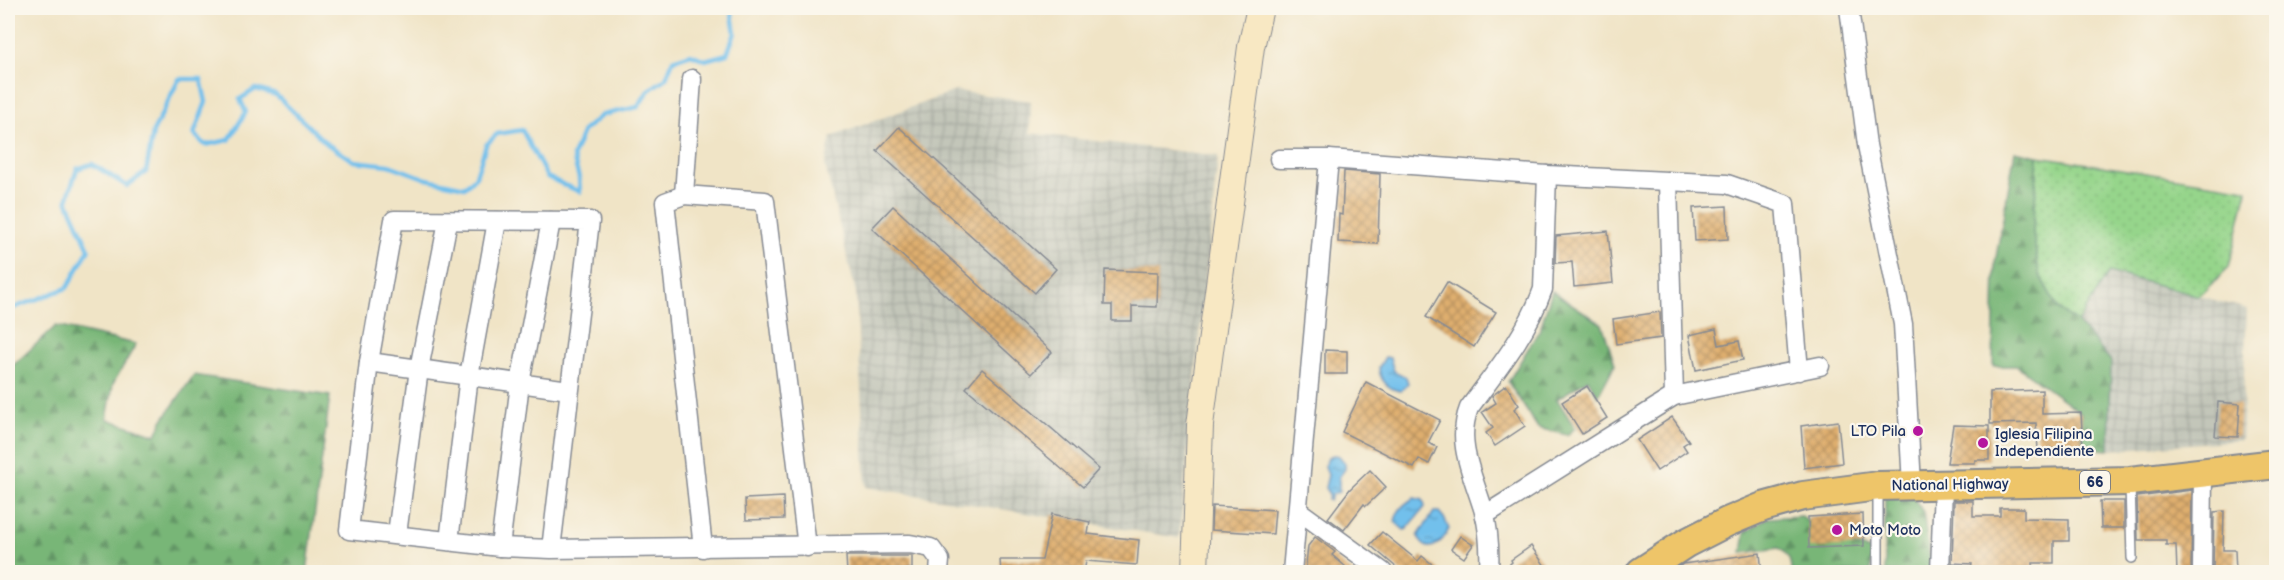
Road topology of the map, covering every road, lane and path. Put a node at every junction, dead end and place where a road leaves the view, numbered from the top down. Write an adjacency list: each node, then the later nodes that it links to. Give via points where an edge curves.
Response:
1 (1260, 8): 37 (street, via 1251,47 1200,425)
2 (1849, 8): 23 (street, via 1868,145 1903,324)
3 (692, 80): 8 (street)
4 (1278, 159): 5 (street)
5 (1329, 159): 6 (street); 26 (street)
6 (1547, 175): 7 (street); 27 (street, via 1543,289 1521,336 1469,408 1464,421 1464,448)
7 (1668, 181): 15 (street, via 1727,184 1785,204); 19 (street)
8 (684, 195): 31 (street, via 765,201); 32 (street, via 665,202)
9 (448, 220): 10 (street); 12 (street, via 394,220); 14 (street)
10 (497, 221): 11 (street); 16 (street)
11 (551, 221): 17 (street); 18 (street, via 590,222)
12 (369, 362): 14 (street); 28 (street, via 349,530)
13 (1820, 366): 15 (street)
14 (419, 369): 16 (street); 28 (street)
15 (1799, 371): 19 (street)
16 (469, 376): 17 (street); 29 (street)
17 (520, 383): 18 (street); 30 (street)
18 (569, 390): 33 (street)
19 (1674, 396): 27 (street)
20 (2277, 464): 21 (main road, National Highway / 66)
21 (2203, 473): 22 (main road, National Highway / 66); 44 (street)
22 (2130, 481): 24 (main road, National Highway / 66); 34 (lane)
23 (1912, 485): 24 (main road, National Highway / 66); 25 (main road, National Highway / 66)
24 (1943, 485): 43 (street)
25 (1878, 486): 41 (main road, National Highway / 66, via 1803,496 1763,507 1686,543); 42 (lane)
26 (1299, 510): 38 (street); 39 (street)
27 (1485, 514): 35 (street)
28 (398, 534): 29 (street)
29 (449, 542): 30 (street)
30 (500, 547): 33 (street)
31 (807, 547): 32 (street); 36 (street, via 910,544 931,548 940,560)
32 (703, 548): 33 (street)
33 (551, 549)
34 (2132, 558)
35 (1489, 564): 40 (street)
36 (939, 573)
37 (1195, 573)
38 (1292, 573)
39 (1383, 573)
40 (1498, 573)
41 (1641, 573)
42 (1878, 573)
43 (1940, 573)
44 (2202, 573)

